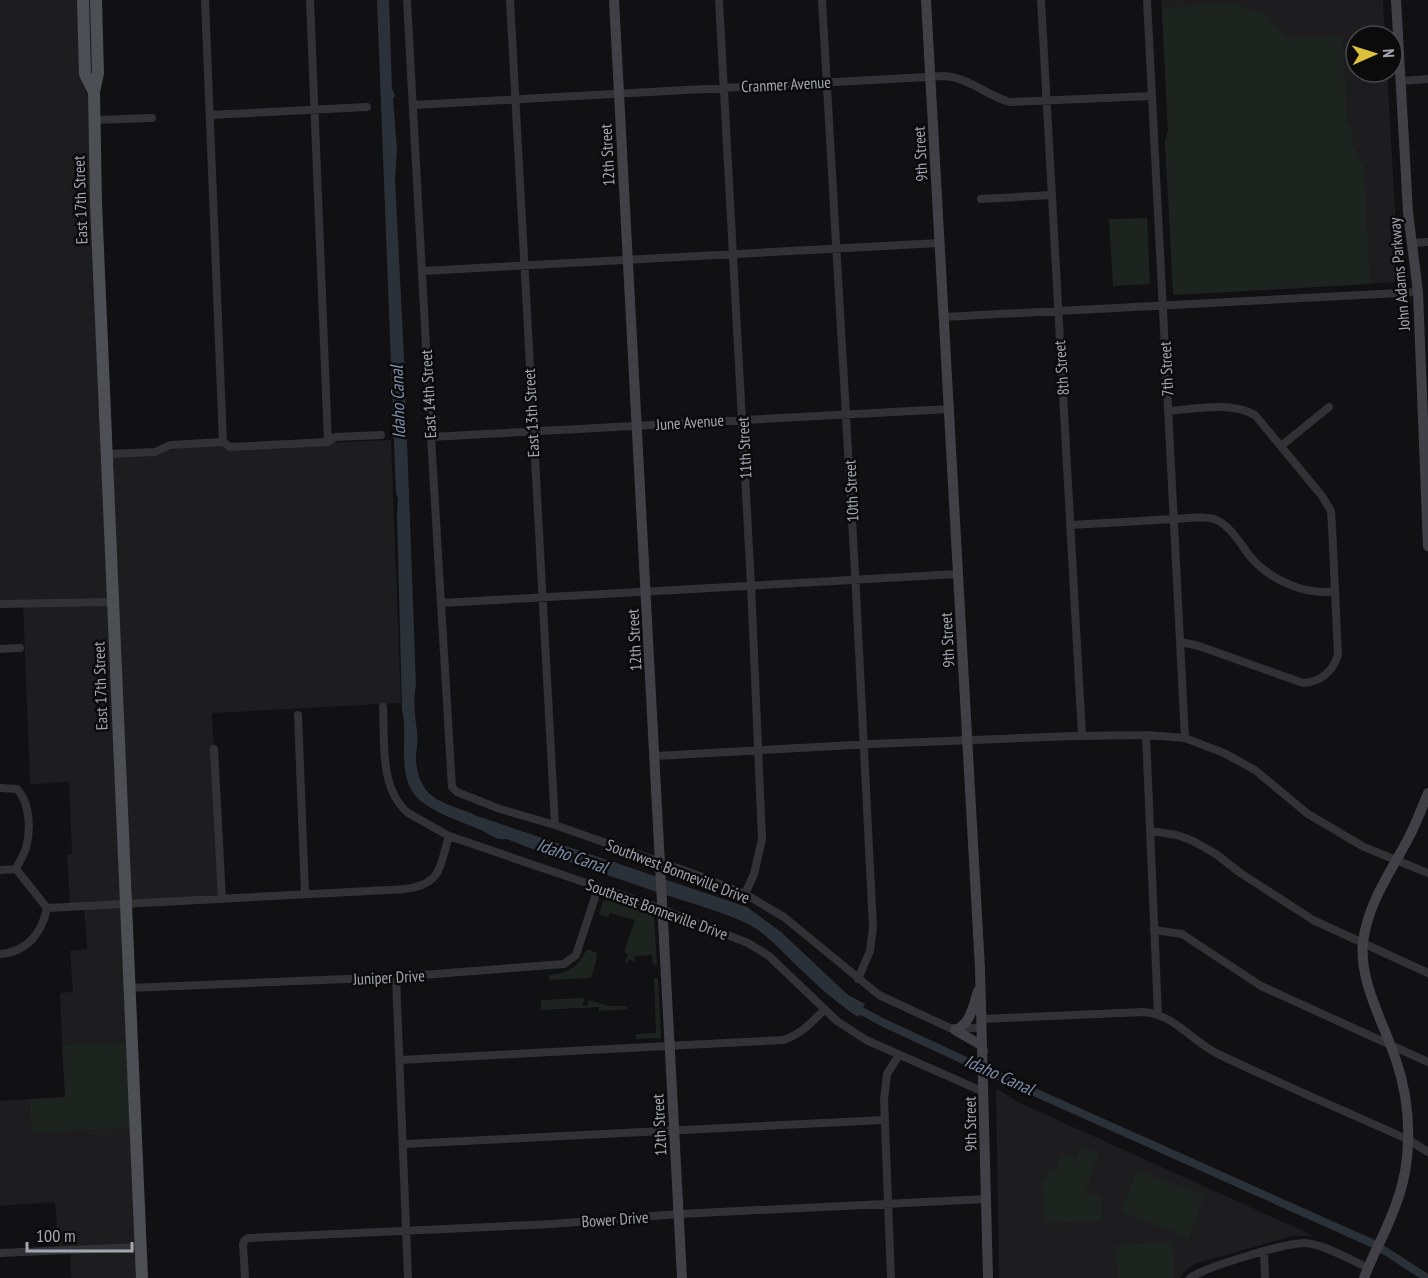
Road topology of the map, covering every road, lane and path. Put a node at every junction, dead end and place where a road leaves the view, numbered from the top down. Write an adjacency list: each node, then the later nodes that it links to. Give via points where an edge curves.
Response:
1 (83, 0): 21 (main road, East 17th Street, via 85,74)
2 (96, 0): 21 (main road, East 17th Street, via 98,74)
3 (205, 0): 29 (street)
4 (310, 0): 28 (street)
5 (407, 0): 26 (street, East 14th Street)
6 (510, 0): 24 (street, East 13th Street)
7 (614, 0): 22 (street, 12th Street)
8 (719, 0): 20 (street, 11th Street)
9 (822, 0): 17 (street, 10th Street)
10 (926, 0): 15 (street, 9th Street)
11 (1041, 0): 25 (street, 8th Street)
12 (1147, 0): 23 (street, 7th Street)
13 (1396, 0): 14 (street, John Adams Parkway)
14 (1397, 24)
15 (931, 77): 17 (street, Cranmer Avenue); 25 (street, Cranmer Avenue, via 955,76 1010,102); 35 (street, 9th Street)
16 (1428, 79): 18 (street)
17 (826, 81): 20 (street, Cranmer Avenue); 37 (street, 10th Street)
18 (1404, 81)
19 (1401, 84): 36 (street, John Adams Parkway)
20 (724, 88): 22 (street, Cranmer Avenue); 38 (street, 11th Street)
21 (94, 92): 31 (main road, East 17th Street)
22 (619, 93): 24 (street, Cranmer Avenue); 39 (street, 12th Street)
23 (1152, 96): 25 (street, Cranmer Avenue); 43 (street, 7th Street)
24 (516, 99): 26 (street, Cranmer Avenue); 40 (street, East 13th Street)
25 (1047, 101): 32 (street, 8th Street)
26 (413, 105): 41 (street, East 14th Street)
27 (367, 107): 28 (street)
28 (314, 109): 29 (street); 58 (street)
29 (210, 115): 57 (street)
30 (152, 118): 31 (street)
31 (95, 120): 60 (main road, East 17th Street)
32 (1051, 195): 33 (street); 44 (street, 8th Street)
33 (981, 199)
34 (1428, 242): 36 (street)
35 (939, 243): 37 (street); 45 (street, 9th Street)
36 (1411, 243): 42 (street, John Adams Parkway)
37 (836, 248): 38 (street); 50 (street, 10th Street)
38 (733, 253): 39 (street); 52 (street, 11th Street)
39 (628, 260): 40 (street); 53 (street, 12th Street)
40 (523, 265): 41 (street); 54 (street, East 13th Street)
41 (422, 271): 56 (street, East 14th Street)
42 (1418, 292): 43 (street); 46 (street, John Adams Parkway)
43 (1162, 305): 44 (street); 49 (street, 7th Street)
44 (1057, 310): 45 (street); 63 (street, 8th Street)
45 (944, 317): 48 (street, 9th Street)
46 (1424, 331): 51 (street, John Adams Parkway)
47 (1329, 407): 59 (street)
48 (949, 409): 50 (street, June Avenue); 65 (street, 9th Street)
49 (1168, 411): 59 (street, via 1230,407 1246,410 1260,419); 62 (street, 7th Street)
50 (846, 414): 52 (street, June Avenue); 66 (street, 10th Street)
51 (1425, 418): 61 (street, John Adams Parkway)
52 (742, 419): 53 (street, June Avenue); 67 (street, 11th Street)
53 (637, 426): 54 (street, June Avenue); 68 (street, 12th Street)
54 (532, 430): 56 (street, June Avenue); 70 (street, East 13th Street)
55 (381, 435): 58 (street, via 335,437)
56 (430, 437): 72 (street, East 14th Street)
57 (224, 442): 58 (street, via 230,447); 60 (street)
58 (328, 442)
59 (1281, 446): 69 (street, via 1331,511)
60 (107, 454): 71 (main road, East 17th Street)
61 (1427, 502): 64 (street, John Adams Parkway)
62 (1175, 519): 63 (street); 69 (street, via 1216,520 1268,572 1301,589 1317,593); 74 (street, 7th Street)
63 (1071, 525): 79 (street, 8th Street)
64 (1428, 546)
65 (958, 574): 66 (street); 82 (street, 9th Street)
66 (856, 581): 67 (street); 83 (street, 10th Street)
67 (751, 585): 68 (street); 85 (street, 11th Street)
68 (646, 591): 70 (street); 86 (street, 12th Street)
69 (1335, 591): 74 (street, via 1338,655 1328,673 1312,683 1298,682)
70 (543, 597): 72 (street); 90 (street, East 13th Street)
71 (113, 602): 73 (street); 102 (main road, East 17th Street)
72 (441, 603): 87 (street, East 14th Street)
73 (0, 604)
74 (1181, 642): 81 (street, 7th Street)
75 (20, 648): 76 (street)
76 (0, 649)
77 (383, 707): 92 (street, Southeast Bonneville Drive, via 386,771 393,791 403,809)
78 (298, 715): 99 (street)
79 (1082, 735): 80 (street); 82 (street)
80 (1146, 735): 81 (street); 91 (street)
81 (1185, 738): 93 (street, via 1244,764 1326,825)
82 (968, 740): 83 (street); 111 (street, 9th Street)
83 (864, 745): 85 (street); 110 (street, 10th Street, via 873,927 870,951)
84 (214, 749): 101 (street)
85 (757, 751): 86 (street); 100 (street, 11th Street, via 762,839)
86 (656, 756): 94 (street, 12th Street)
87 (452, 787): 90 (street, Southwest Bonneville Drive, via 500,809)
88 (0, 788): 95 (street, via 17,789 27,806 26,849)
89 (1428, 793): 93 (street)
90 (555, 825): 94 (street, Southwest Bonneville Drive)
91 (1151, 831): 105 (street); 106 (street, via 1193,841 1313,920)
92 (448, 836): 98 (street, Southeast Bonneville Drive); 99 (street, via 437,872 429,883 369,891)
93 (1395, 861): 97 (street); 106 (street, via 1372,905)
94 (661, 868): 100 (street, Southwest Bonneville Drive); 104 (street, 12th Street)
95 (16, 869): 96 (street); 103 (street)
96 (0, 870)
97 (1428, 873)
98 (598, 888): 104 (street, Southeast Bonneville Drive); 109 (street, Juniper Drive, via 576,955 564,964)
99 (305, 893): 101 (street)
100 (745, 894): 110 (street, Southwest Bonneville Drive, via 784,917)
101 (222, 899): 102 (street)
102 (126, 903): 103 (street); 112 (main road, East 17th Street)
103 (47, 908): 107 (street, via 45,921 26,946)
104 (663, 910): 113 (street, Southeast Bonneville Drive, via 758,949); 118 (street, 12th Street)
105 (1154, 930): 114 (street); 117 (street, via 1182,934 1262,986)
106 (1364, 943): 108 (street); 117 (street, via 1366,973)
107 (0, 954)
108 (1428, 973)
109 (396, 977): 112 (street, Juniper Drive); 121 (street)
110 (858, 979): 116 (street, Southwest Bonneville Drive, via 879,995)
111 (980, 984): 115 (street, 9th Street); 116 (street, via 967,1022)
112 (129, 988): 133 (main road, East 17th Street)
113 (824, 1010): 118 (street, via 805,1028 783,1040); 120 (street, Southeast Bonneville Drive, via 866,1040)
114 (1158, 1015): 115 (street, Southwest Bonneville Drive, via 1143,1012); 126 (street, via 1215,1053)
115 (982, 1024): 116 (street, Southwest Bonneville Drive); 119 (street, 9th Street)
116 (955, 1030): 119 (street, via 981,1045)
117 (1390, 1044): 122 (street); 126 (street, via 1404,1091)
118 (670, 1045): 121 (street); 125 (street, 12th Street)
119 (983, 1051): 123 (street, 9th Street)
120 (898, 1055): 123 (street, Southeast Bonneville Drive); 124 (street, via 887,1074)
121 (400, 1060): 127 (street)
122 (1428, 1062)
123 (984, 1092): 129 (street, 9th Street)
124 (884, 1120): 125 (street); 130 (street)
125 (674, 1130): 127 (street); 131 (street, 12th Street)
126 (1409, 1140): 128 (street); 136 (street, via 1400,1193)
127 (404, 1144): 132 (street)
128 (1428, 1152)
129 (986, 1199): 130 (street, Bower Drive); 142 (street, 9th Street)
130 (888, 1205): 131 (street, Bower Drive); 141 (street)
131 (679, 1214): 132 (street, Bower Drive); 140 (street, 12th Street)
132 (407, 1230): 138 (street, Bower Drive, via 248,1238 244,1241); 139 (street)
133 (140, 1247): 134 (street); 137 (main road, East 17th Street)
134 (0, 1252)
135 (1264, 1252): 136 (street, via 1308,1244); 143 (street, via 1203,1270); 144 (street)
136 (1366, 1273)
137 (142, 1278)
138 (244, 1278)
139 (408, 1278)
140 (682, 1278)
141 (891, 1278)
142 (988, 1278)
143 (1190, 1278)
144 (1265, 1278)

